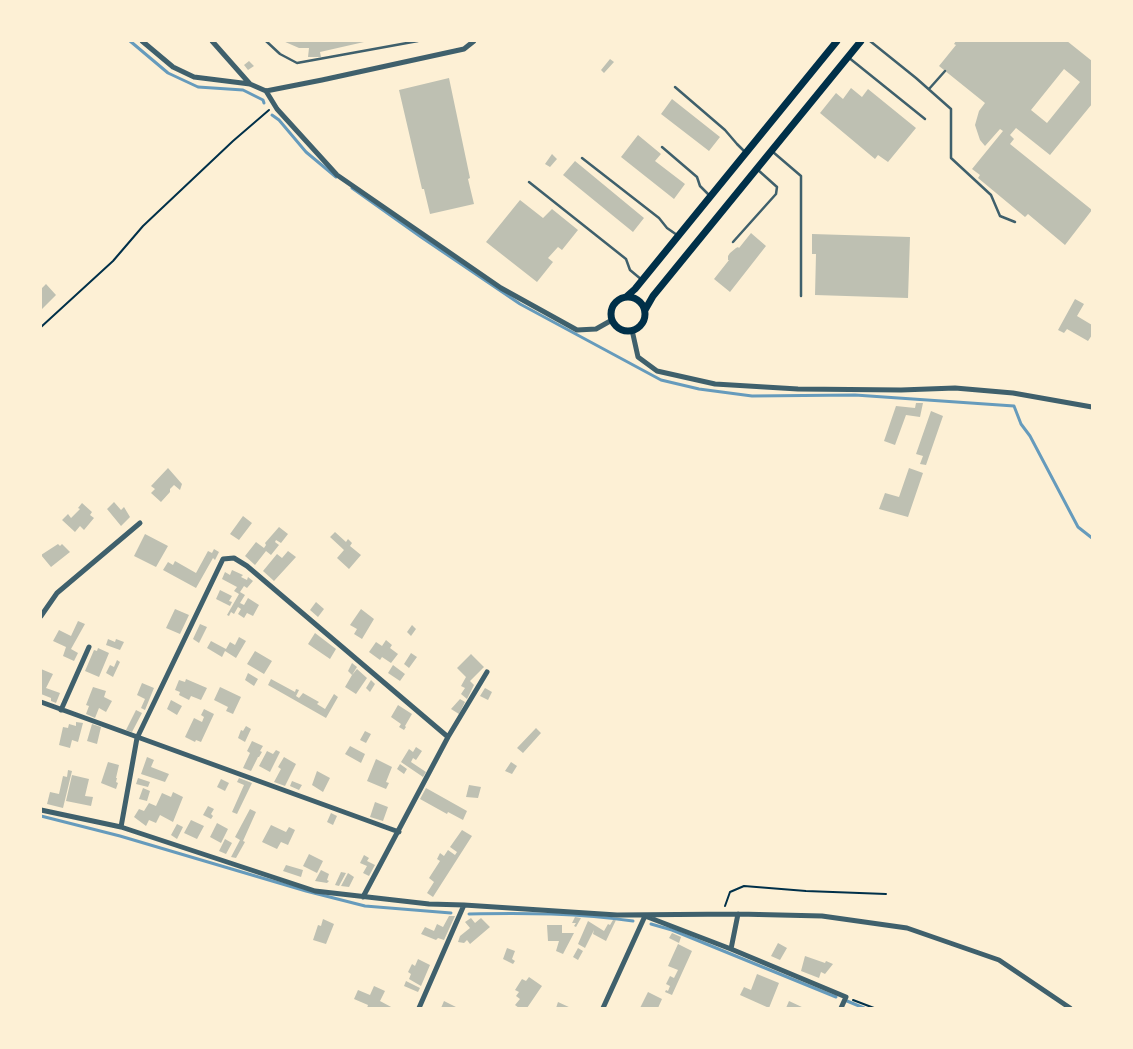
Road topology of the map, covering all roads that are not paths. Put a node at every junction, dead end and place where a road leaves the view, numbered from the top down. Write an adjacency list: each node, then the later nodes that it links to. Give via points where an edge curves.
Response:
1 (142, 41): 11 (street, via 173,67 194,77)
2 (212, 41): 11 (street)
3 (266, 41): 4 (lane, via 297,63)
4 (418, 41)
5 (474, 41): 14 (street, via 464,49)
6 (837, 41): 18 (main road)
7 (861, 41): 9 (main road)
8 (870, 41): 13 (lane)
9 (848, 57): 15 (lane); 17 (main road)
10 (945, 71): 13 (lane)
11 (250, 84): 14 (street)
12 (675, 87): 18 (lane, via 726,130)
13 (929, 89): 23 (lane, via 951,109 951,158 991,195 1000,216)
14 (266, 91): 30 (street, via 274,105 336,175 501,288 577,330 596,329)
15 (925, 119)
16 (662, 147): 22 (lane, via 697,176 700,186)
17 (772, 151): 20 (main road); 27 (lane, via 801,176)
18 (746, 153): 22 (main road)
19 (582, 158): 24 (lane)
20 (757, 169): 25 (lane, via 777,187 776,194); 29 (main road)
21 (529, 182): 26 (lane, via 626,260 630,270)
22 (710, 196): 24 (main road)
23 (1015, 222)
24 (678, 236): 26 (main road)
25 (733, 242)
26 (642, 280): 28 (main road)
27 (801, 296)
28 (626, 297): 29 (main road, via 637,299); 30 (main road, via 614,304)
29 (645, 310): 31 (main road, via 643,323)
30 (612, 320): 31 (main road, via 620,329)
31 (632, 330): 32 (street, via 638,357 657,371 715,384 798,389 955,388 1014,393)
32 (1092, 407)
33 (140, 523): 34 (street, via 57,593)
34 (41, 616)
35 (89, 647): 38 (street)
36 (488, 672): 39 (street)
37 (41, 702): 38 (street)
38 (61, 710): 40 (street)
39 (448, 737): 40 (street, via 234,558 224,559); 43 (street)
40 (137, 738): 42 (street); 43 (street)
41 (41, 810): 42 (street)
42 (121, 827): 44 (street, via 316,891)
43 (399, 832): 44 (street)
44 (363, 897): 45 (street)
45 (464, 905): 47 (street); 49 (street)
46 (738, 914): 47 (street); 48 (street); 52 (street, via 822,916 907,928 999,960)
47 (645, 916): 48 (street); 50 (street)
48 (731, 948): 51 (street, via 846,997)
49 (419, 1008)
50 (603, 1008)
51 (841, 1008)
52 (1070, 1008)

